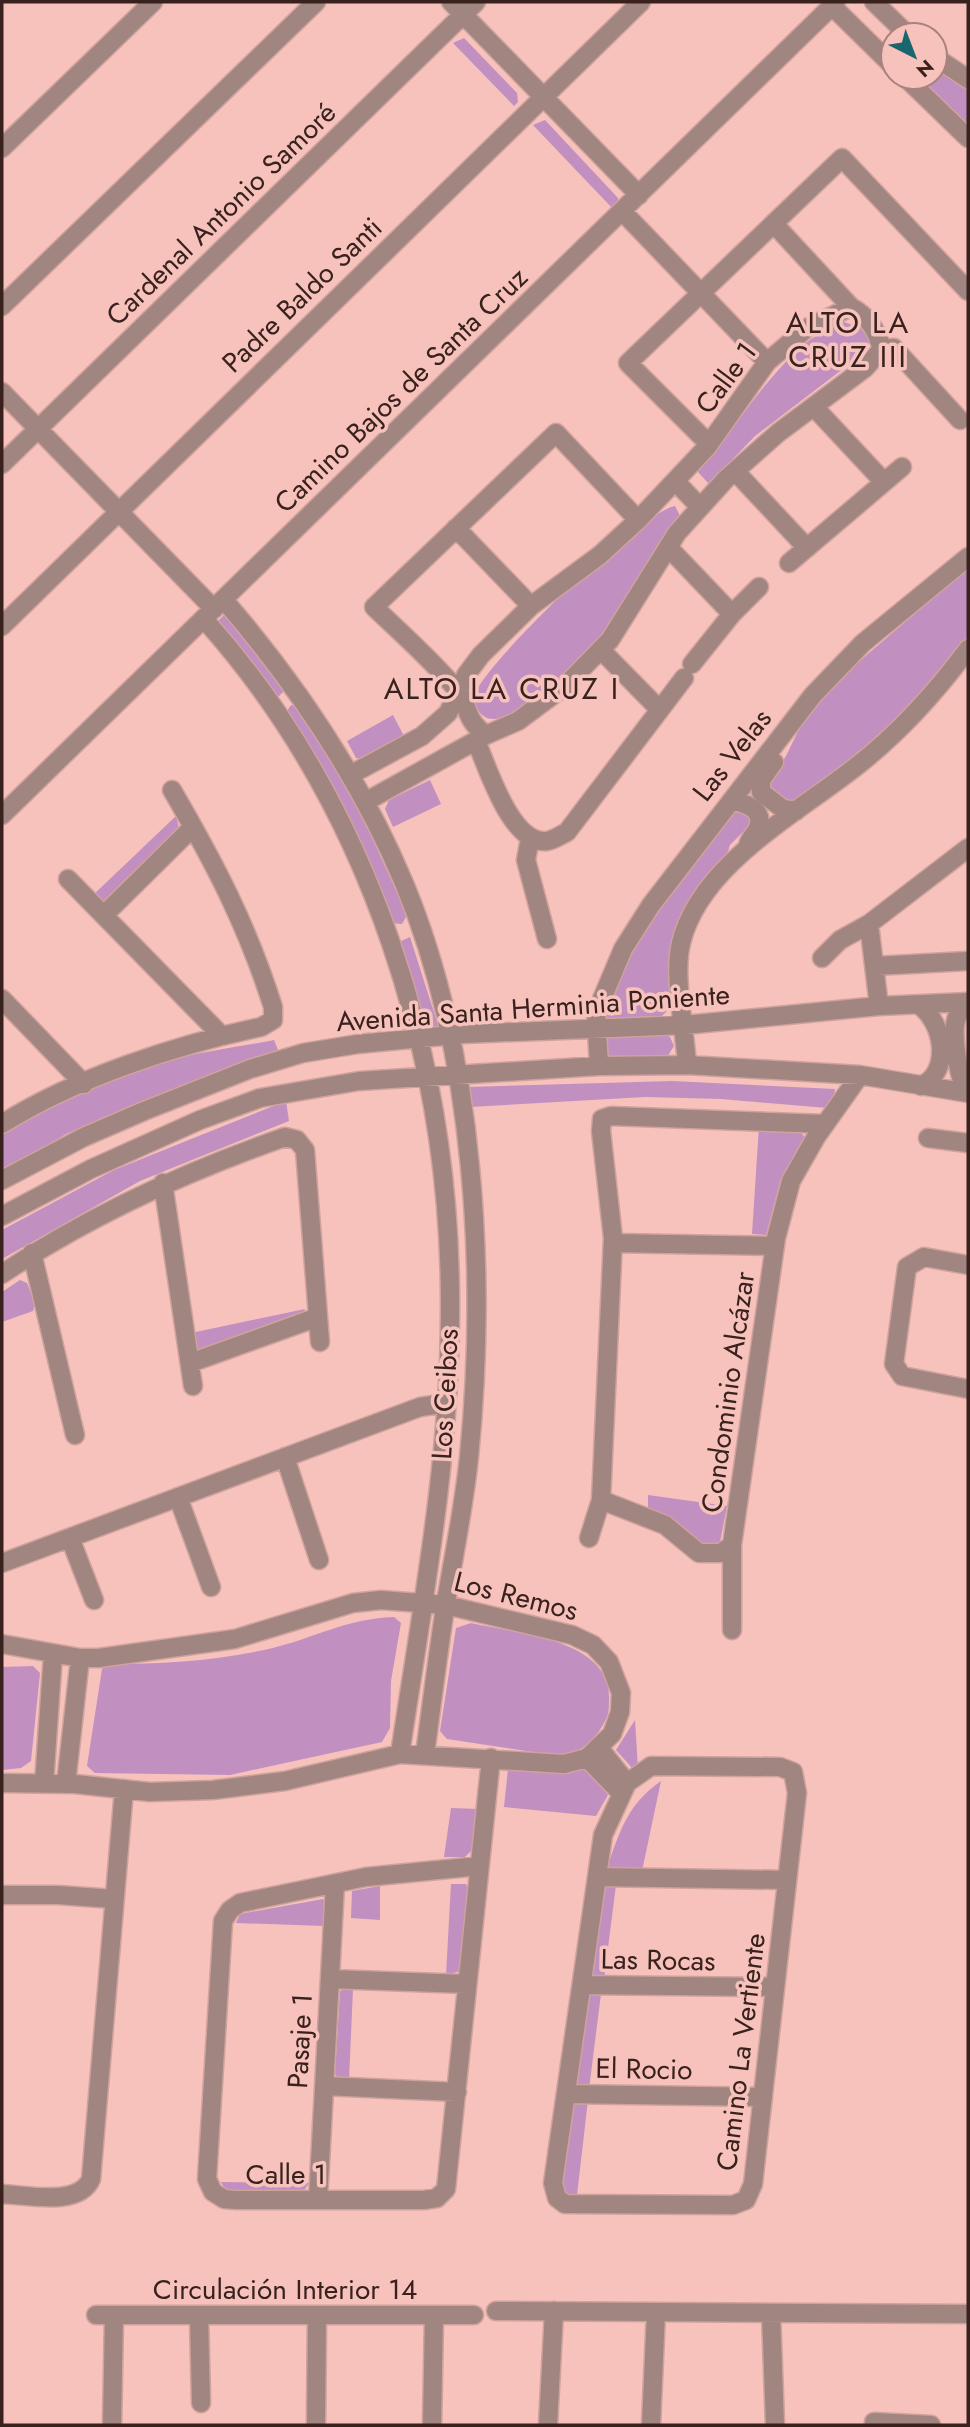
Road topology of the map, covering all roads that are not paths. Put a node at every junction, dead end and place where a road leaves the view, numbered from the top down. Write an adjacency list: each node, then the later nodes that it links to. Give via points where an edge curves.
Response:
1 (153, 2): 14 (street)
2 (316, 2): 20 (street)
3 (641, 2): 12 (street, Padre Baldo Santi)
4 (874, 2): 7 (street)
5 (834, 4): 8 (street); 15 (street, Camino Bajos de Santa Cruz)
6 (464, 6): 12 (street); 27 (street, Cardenal Antonio Samoré)
7 (894, 21)
8 (879, 51)
9 (949, 69): 10 (street)
10 (968, 79)
11 (925, 91): 13 (street)
12 (543, 97): 15 (street); 35 (street, Padre Baldo Santi)
13 (968, 138)
14 (2, 148)
15 (639, 195): 16 (street, Camino Bajos de Santa Cruz)
16 (622, 211): 19 (street); 44 (street, Camino Bajos de Santa Cruz)
17 (774, 224): 18 (street, via 842,158); 19 (street); 21 (street)
18 (968, 291)
19 (701, 293): 23 (street); 28 (street, via 628,363)
20 (2, 306)
21 (851, 307): 22 (street, via 865,315 877,331); 23 (street, Calle 1, via 807,328)
22 (882, 349): 25 (street); 26 (street, via 894,348)
23 (767, 362): 28 (street, Calle 1)
24 (2, 392): 27 (street)
25 (814, 407): 31 (street); 33 (street)
26 (959, 422)
27 (38, 428): 29 (street, Cardenal Antonio Samoré); 35 (street)
28 (709, 444): 32 (street, Calle 1)
29 (2, 464)
30 (902, 467): 33 (street)
31 (735, 471): 34 (street); 39 (street)
32 (675, 481): 34 (street); 36 (street, Calle 1)
33 (884, 482): 39 (street)
34 (700, 507): 38 (street)
35 (119, 510): 44 (street); 46 (street, Padre Baldo Santi)
36 (638, 520): 37 (street, via 556,433); 43 (street, Calle 1)
37 (456, 528): 43 (street); 49 (street, via 374,607)
38 (668, 547): 45 (street); 48 (street)
39 (807, 548): 41 (street)
40 (968, 556): 54 (street, Las Velas, via 856,650)
41 (789, 563)
42 (759, 587): 45 (street)
43 (531, 606): 49 (street, Calle 1, via 481,654)
44 (214, 609): 50 (street, Los Ceibos); 52 (street, Los Ceibos, via 236,655); 62 (street, Camino Bajos de Santa Cruz)
45 (732, 614): 51 (street)
46 (2, 626)
47 (968, 649): 61 (street, via 895,733)
48 (601, 650): 51 (street); 53 (street, via 565,686 527,714)
49 (459, 692): 53 (street); 55 (street, Calle 1, via 448,713)
50 (302, 698): 52 (street, via 287,700); 56 (street, Los Ceibos)
51 (660, 710): 64 (street, via 567,832 549,841)
52 (279, 713): 71 (street, Los Ceibos, via 339,821)
53 (481, 738): 57 (street); 64 (street, via 514,824)
54 (776, 741): 59 (street, Las Velas); 61 (street, via 774,762 760,789 783,809)
55 (397, 750): 56 (street, Calle 1); 57 (street)
56 (350, 775): 60 (street, Los Ceibos)
57 (410, 776): 60 (street)
58 (172, 790): 63 (street)
59 (731, 801): 65 (street, via 751,807 759,817); 81 (street, Las Velas, via 636,926 609,978 596,1013)
60 (365, 802): 69 (street, Los Ceibos)
61 (796, 811): 65 (street)
62 (2, 815)
63 (193, 827): 68 (street); 82 (street, via 247,930 273,1007 273,1020 261,1027)
64 (530, 838): 72 (street, via 526,860)
65 (748, 848): 80 (street, via 700,901 682,936 678,968)
66 (968, 848): 70 (street)
67 (68, 879): 68 (street)
68 (104, 915): 82 (street)
69 (417, 921): 71 (street, via 403,930); 83 (street, Los Ceibos)
70 (869, 924): 73 (street, via 840,940); 75 (street)
71 (386, 928): 84 (street, Los Ceibos)
72 (547, 939)
73 (822, 958)
74 (968, 961): 75 (street)
75 (874, 966): 79 (street)
76 (2, 999): 90 (street)
77 (968, 1003): 78 (street, Avenida Santa Herminia Poniente); 92 (street, via 956,1023 960,1075)
78 (919, 1005): 79 (street, Avenida Santa Herminia Poniente); 91 (street, via 937,1023 940,1063 938,1073)
79 (878, 1006): 80 (street, Avenida Santa Herminia Poniente)
80 (685, 1025): 81 (street, Avenida Santa Herminia Poniente); 85 (street)
81 (596, 1029): 83 (street, Avenida Santa Herminia Poniente); 86 (street, Las Velas)
82 (222, 1035): 90 (street, via 163,1051)
83 (450, 1035): 84 (street, Avenida Santa Herminia Poniente); 88 (street, Los Ceibos)
84 (419, 1040): 89 (street, Los Ceibos); 97 (street, Avenida Santa Herminia Poniente, via 317,1051 250,1069)
85 (687, 1065): 86 (street); 87 (street)
86 (599, 1066): 88 (street)
87 (860, 1075): 91 (street); 94 (street, Condominio Alcázar)
88 (457, 1076): 89 (street); 108 (street, Los Ceibos, via 472,1199)
89 (428, 1077): 100 (street, via 359,1081 260,1098 200,1120); 107 (street, Los Ceibos, via 444,1194)
90 (84, 1084): 93 (street)
91 (921, 1086): 92 (street)
92 (968, 1093)
93 (2, 1124)
94 (825, 1124): 102 (street, via 603,1119); 103 (street, Condominio Alcázar, via 791,1181)
95 (928, 1138): 96 (street)
96 (968, 1143)
97 (45, 1156): 98 (street, Avenida Santa Herminia Poniente); 100 (street)
98 (2, 1180)
99 (163, 1184): 104 (street); 109 (street, via 285,1137 297,1140 305,1150); 111 (street)
100 (58, 1185): 101 (street)
101 (2, 1216)
102 (613, 1243): 103 (street, Condominio Alcázar); 118 (street)
103 (775, 1246): 121 (street, Condominio Alcázar)
104 (33, 1253): 106 (street); 115 (street)
105 (968, 1265): 113 (street, via 924,1257 907,1267 894,1364 902,1376)
106 (2, 1274)
107 (450, 1310): 108 (street); 114 (street, Los Ceibos)
108 (476, 1311): 127 (street, Los Ceibos, via 469,1458)
109 (318, 1317): 110 (street); 111 (street)
110 (320, 1342)
111 (190, 1363): 112 (street)
112 (193, 1386)
113 (968, 1389)
114 (447, 1403): 116 (street, via 420,1406); 126 (street, Los Ceibos)
115 (75, 1435)
116 (285, 1457): 117 (street); 122 (street)
117 (178, 1497): 119 (street); 124 (street)
118 (601, 1500): 120 (street); 121 (street, Condominio Alcázar, via 665,1525 699,1553 721,1553)
119 (70, 1538): 123 (street); 125 (street)
120 (589, 1538)
121 (732, 1545): 128 (street, Condominio Alcázar)
122 (319, 1560)
123 (2, 1563)
124 (211, 1587)
125 (93, 1600)
126 (424, 1602): 127 (street, Los Remos); 131 (street, Los Remos, via 353,1603 235,1639); 133 (street, Los Ceibos)
127 (446, 1605): 132 (street, Los Remos, via 572,1635 602,1653 615,1672 621,1702 612,1734); 134 (street, Los Ceibos)
128 (732, 1630)
129 (2, 1644): 130 (street, Los Remos)
130 (53, 1654): 131 (street, Los Remos); 137 (street)
131 (80, 1658): 138 (street)
132 (593, 1753): 135 (street, via 564,1764); 139 (street)
133 (400, 1754): 134 (street); 140 (street, via 244,1787 182,1792)
134 (425, 1754): 135 (street)
135 (491, 1758): 141 (street, Calle 1)
136 (2, 1783): 137 (street)
137 (44, 1784): 138 (street)
138 (66, 1784): 140 (street)
139 (624, 1788): 142 (street, Camino La Vertiente, via 603,1835); 143 (street, Camino La Vertiente, via 651,1766 780,1767 793,1772 797,1793)
140 (124, 1789): 146 (street)
141 (479, 1866): 144 (street, Calle 1); 148 (street, Calle 1)
142 (597, 1877): 143 (street); 149 (street, Camino La Vertiente)
143 (787, 1880): 150 (street, Camino La Vertiente)
144 (335, 1884): 147 (street, Pasaje 1); 156 (street, Calle 1, via 240,1903 223,1922 207,2179 213,2192 225,2199)
145 (2, 1895): 146 (street)
146 (114, 1899): 155 (street, via 92,2179 76,2195)
147 (330, 1979): 148 (street); 151 (street, Pasaje 1)
148 (466, 1984): 152 (street, Calle 1)
149 (582, 1985): 150 (street, Las Rocas); 153 (street, Camino La Vertiente)
150 (775, 1987): 154 (street, Camino La Vertiente)
151 (324, 2086): 152 (street); 156 (street, Pasaje 1)
152 (457, 2092): 156 (street, Calle 1, via 449,2182 442,2194 424,2200)
153 (567, 2094): 154 (street, El Rocio); 154 (street, Camino La Vertiente, via 554,2183 557,2197 565,2204 733,2205 746,2200 753,2184)
154 (763, 2097)
155 (2, 2194)
156 (318, 2200)
157 (496, 2311): 158 (street)
158 (554, 2311): 159 (street); 171 (street)
159 (656, 2312): 160 (street); 172 (street)
160 (771, 2313): 165 (street); 173 (street)
161 (200, 2315): 162 (street, Circulación Interior 14); 166 (street); 169 (street, Circulación Interior 14, via 105,2315)
162 (317, 2315): 163 (street, Circulación Interior 14); 167 (street)
163 (434, 2315): 164 (street, Circulación Interior 14); 170 (street)
164 (474, 2315)
165 (968, 2315)
166 (201, 2403)
167 (316, 2422)
168 (874, 2422): 174 (street)
169 (112, 2425)
170 (432, 2425)
171 (548, 2425)
172 (651, 2425)
173 (775, 2425)
174 (931, 2425)

